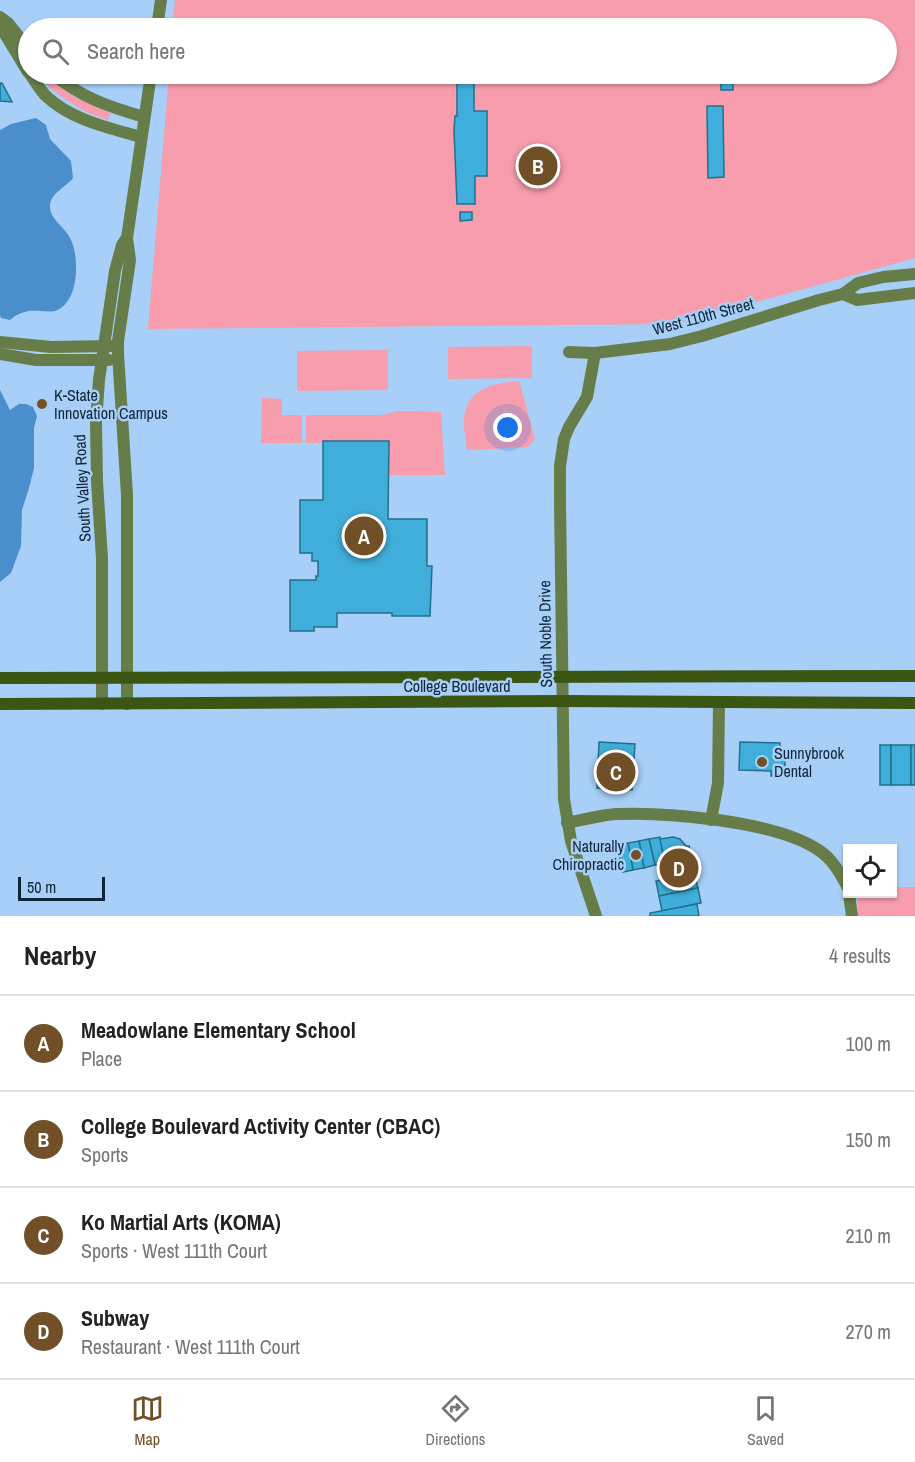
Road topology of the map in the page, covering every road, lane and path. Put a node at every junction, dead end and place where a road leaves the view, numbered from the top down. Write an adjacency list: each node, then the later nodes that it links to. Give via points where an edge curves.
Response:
1 (162, 0): 3 (street)
2 (0, 17): 5 (street)
3 (159, 18)
4 (0, 26): 6 (street)
5 (18, 36)
6 (18, 55)
7 (37, 84): 11 (street, via 46,97 68,112)
8 (65, 84): 10 (street, via 86,97)
9 (149, 84): 10 (street, South Valley Road)
10 (144, 117): 11 (street, South Valley Road)
11 (141, 137): 12 (street, South Valley Road)
12 (127, 238): 17 (street, South Valley Road, via 115,271); 18 (street, South Valley Road, via 130,260)
13 (915, 274): 15 (street, West 110th Street, via 858,283)
14 (915, 293): 15 (street, West 110th Street, via 857,300)
15 (843, 294): 20 (street, West 110th Street, via 681,341)
16 (0, 342): 17 (street, via 51,347)
17 (104, 345): 18 (street); 22 (street, South Valley Road)
18 (118, 346): 23 (street, South Valley Road)
19 (569, 352): 20 (street, West 110th Street)
20 (595, 353): 28 (street, South Noble Drive, via 587,397 569,427 561,453)
21 (0, 354): 22 (street, via 36,360)
22 (102, 360): 23 (street); 26 (street, South Valley Road, via 96,422)
23 (118, 361): 27 (street, South Valley Road, via 127,495)
24 (915, 676): 28 (main road, College Boulevard)
25 (0, 678): 26 (main road, College Boulevard)
26 (102, 678): 27 (main road, College Boulevard); 33 (street, South Valley Road)
27 (127, 678): 28 (main road, College Boulevard); 34 (street, South Valley Road)
28 (562, 678): 29 (street, South Noble Drive)
29 (562, 701): 30 (main road, College Boulevard); 34 (main road, College Boulevard); 36 (street, South Noble Drive, via 562,776)
30 (719, 703): 31 (main road, College Boulevard); 35 (street, via 718,783)
31 (915, 703)
32 (0, 704): 33 (main road, College Boulevard)
33 (102, 704): 34 (main road, College Boulevard)
34 (127, 705)
35 (711, 820): 36 (street, via 616,814); 37 (street, via 759,828 810,845 826,856)
36 (567, 823): 39 (street, South Noble Drive)
37 (843, 880)
38 (850, 898): 40 (street)
39 (596, 916)
40 (852, 916)

